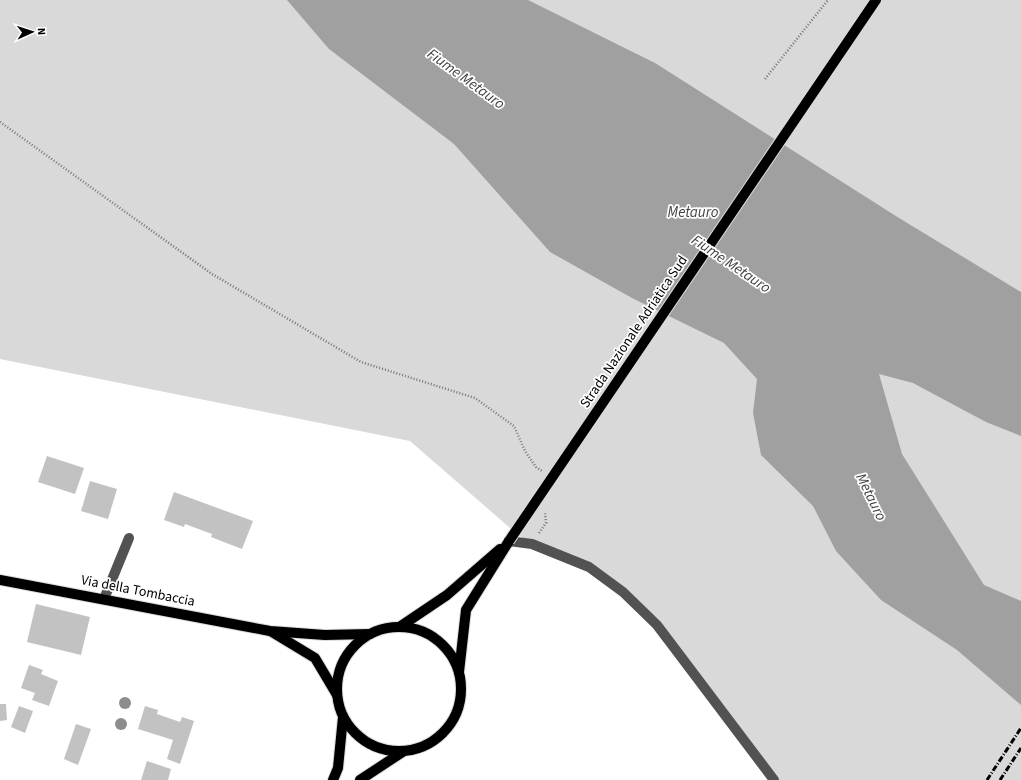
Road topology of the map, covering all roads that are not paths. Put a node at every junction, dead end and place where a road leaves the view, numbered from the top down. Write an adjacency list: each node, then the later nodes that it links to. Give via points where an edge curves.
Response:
1 (876, 0): 3 (main road, Strada Nazionale Adriatica Sud, bridge)
2 (129, 538): 5 (lane)
3 (509, 541): 6 (main road, Strada Nazionale Adriatica Sud, via 447,595); 9 (main road, Strada Nazionale Adriatica Sud, via 466,610); 15 (lane, via 532,544 589,566 623,592 657,625)
4 (0, 580): 5 (main road, Via della Tombaccia)
5 (104, 599): 7 (main road, Via della Tombaccia)
6 (400, 626): 8 (main road); 9 (main road, via 420,630 437,640 451,654)
7 (270, 631): 8 (main road, Via della Tombaccia, via 324,635); 10 (main road, Via della Tombaccia, via 315,658)
8 (370, 634): 10 (main road, via 355,645 344,660 338,677)
9 (459, 672): 12 (main road, via 462,690 459,708 451,725 438,738 422,747)
10 (337, 695): 11 (main road)
11 (343, 716): 12 (main road, via 354,732 368,743 386,750); 13 (main road, via 338,768)
12 (404, 751): 14 (main road)
13 (333, 780)
14 (360, 780)
15 (774, 780)

